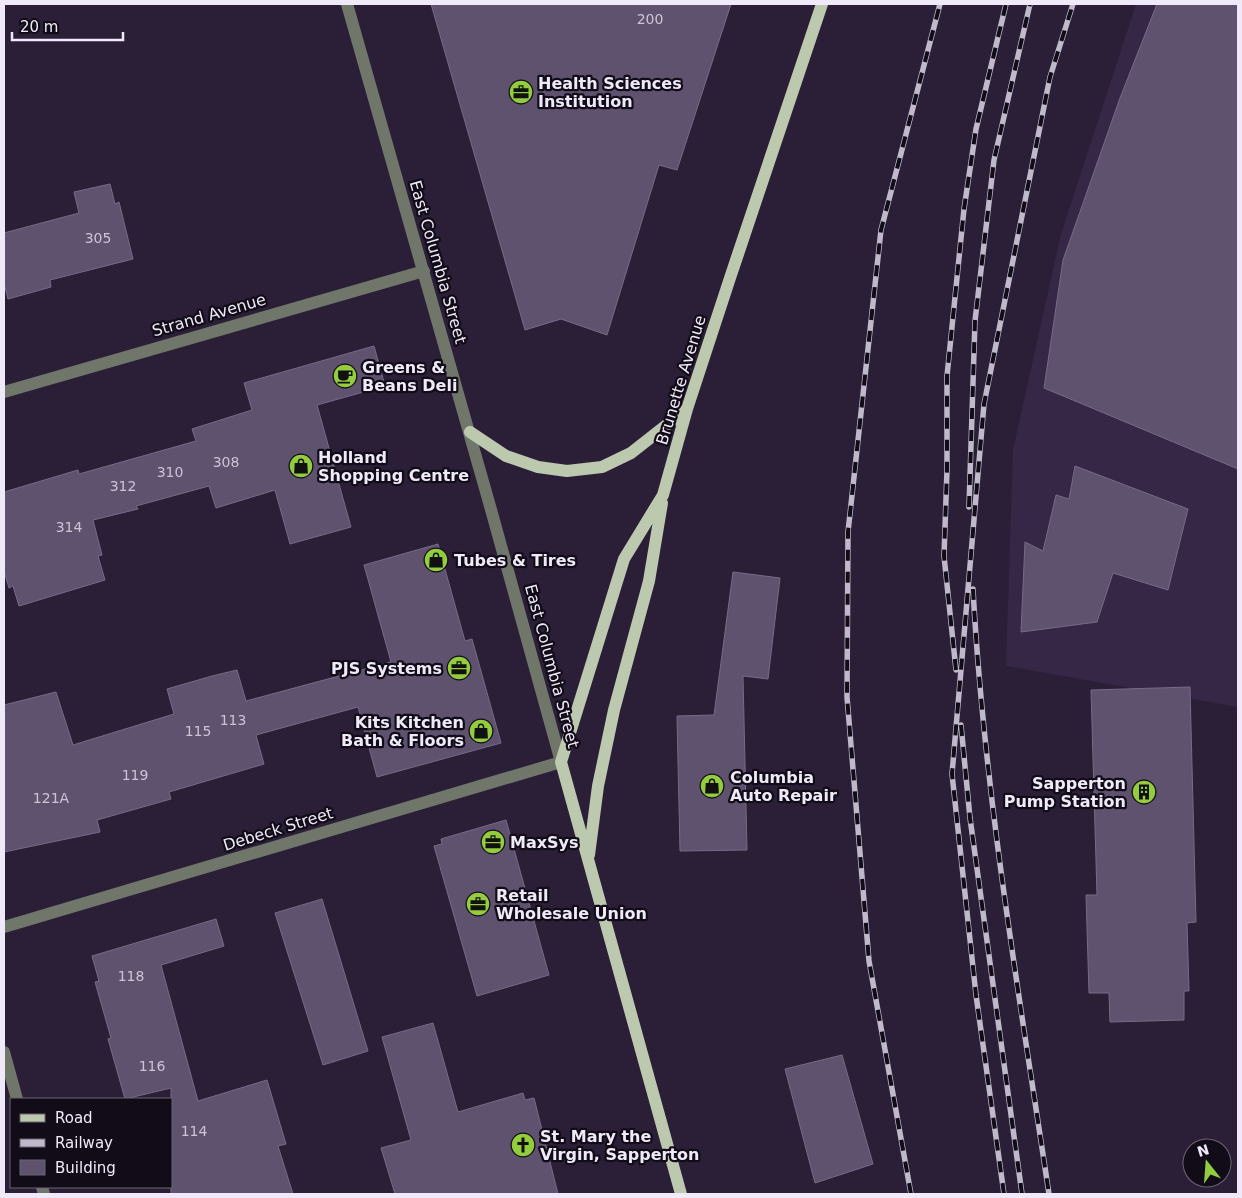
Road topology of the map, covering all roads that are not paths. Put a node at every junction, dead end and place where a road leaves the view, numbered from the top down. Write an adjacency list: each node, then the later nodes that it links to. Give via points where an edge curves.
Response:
1 (348, 4): 3 (street, East Columbia Street)
2 (822, 4): 5 (main road, Brunette Avenue)
3 (424, 271): 4 (street, Strand Avenue); 6 (street, East Columbia Street)
4 (4, 392)
5 (687, 409): 6 (main road, via 632,453 602,467 567,471 506,456); 7 (main road, Brunette Avenue)
6 (470, 432): 8 (street, East Columbia Street)
7 (663, 495): 8 (main road, Brunette Avenue, via 624,559); 9 (main road, via 648,581 598,786)
8 (561, 762): 9 (main road, East Columbia Street); 10 (street, Debeck Street)
9 (588, 861): 13 (main road, East Columbia Street)
10 (4, 927)
11 (4, 1052): 12 (street)
12 (17, 1098)
13 (680, 1194)

